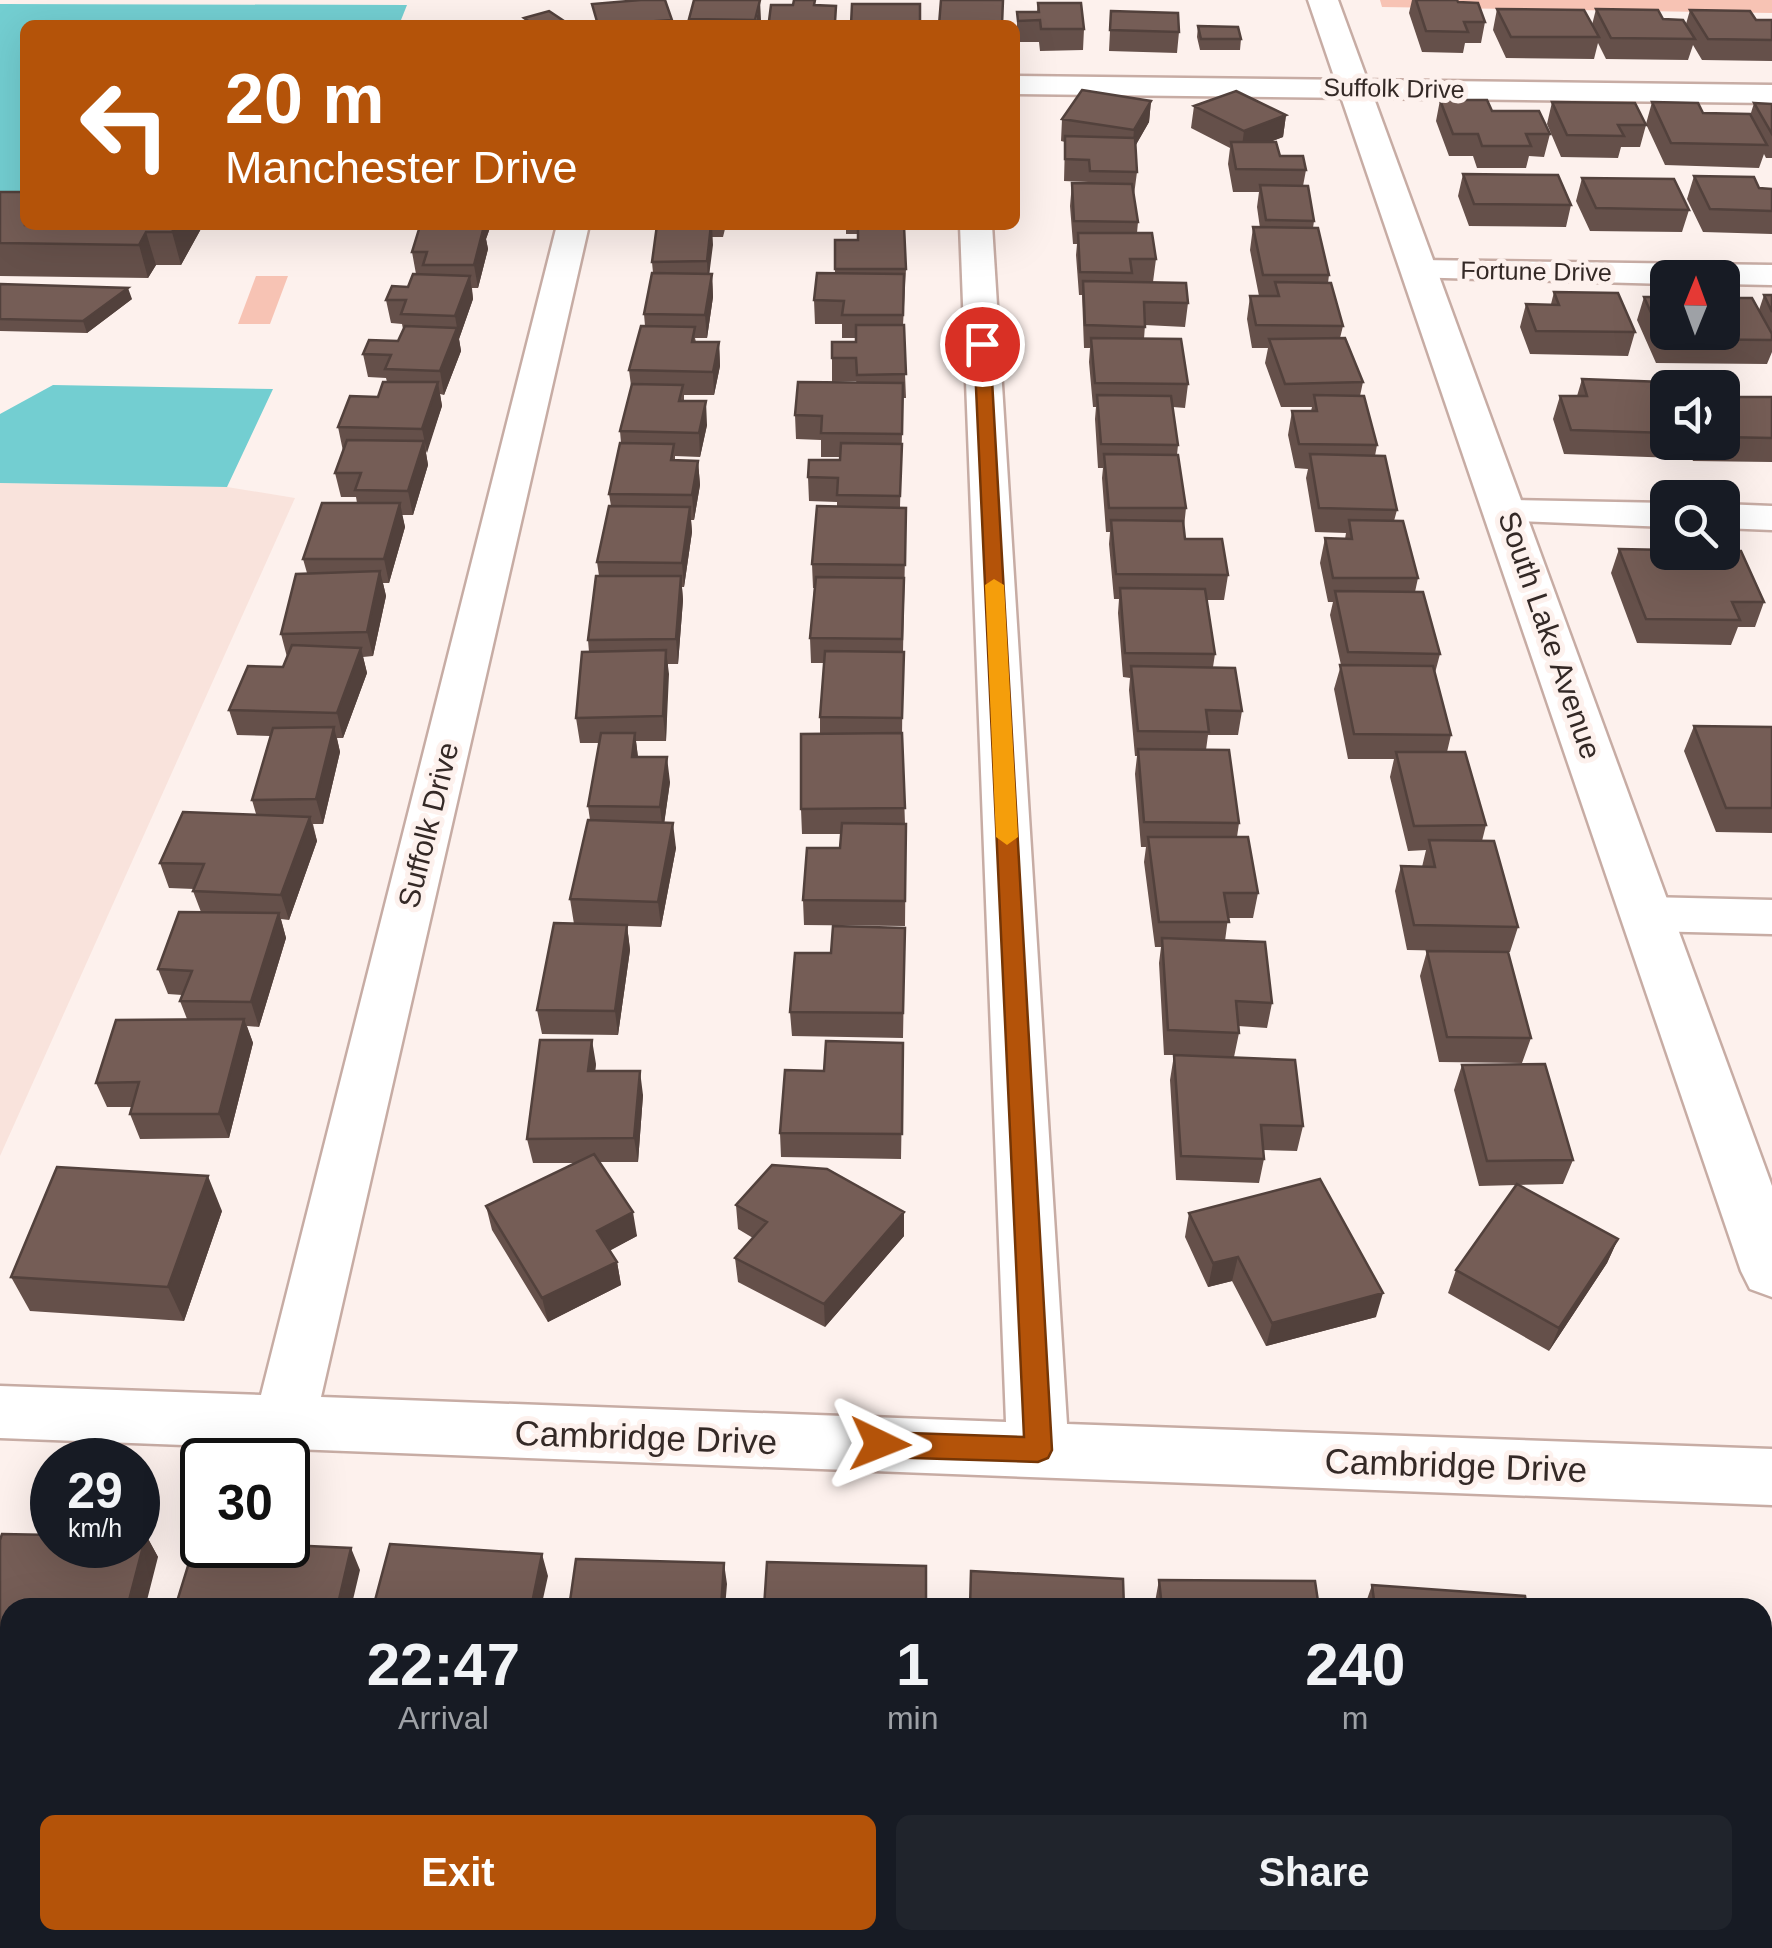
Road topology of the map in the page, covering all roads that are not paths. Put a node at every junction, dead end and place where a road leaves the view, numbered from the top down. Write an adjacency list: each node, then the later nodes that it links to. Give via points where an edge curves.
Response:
1 (1323, 0): 3 (street, South Lake Avenue)
2 (1020, 85): 3 (street, Suffolk Drive)
3 (1354, 88): 4 (street, Suffolk Drive); 7 (street, South Lake Avenue)
4 (1772, 94)
5 (572, 230): 17 (street, Suffolk Drive)
6 (976, 230): 18 (street)
7 (1420, 270): 8 (street, Fortune Drive); 9 (street, South Lake Avenue)
8 (1772, 276)
9 (1507, 512): 10 (street); 13 (street, South Lake Avenue)
10 (1650, 515)
11 (1740, 517): 12 (street)
12 (1772, 518)
13 (1648, 914): 14 (street); 15 (street, South Lake Avenue)
14 (1772, 917)
15 (1772, 1271)
16 (0, 1412): 17 (street, Cambridge Drive)
17 (284, 1425): 18 (street, Cambridge Drive)
18 (1038, 1450): 19 (street, Cambridge Drive)
19 (1772, 1477)

